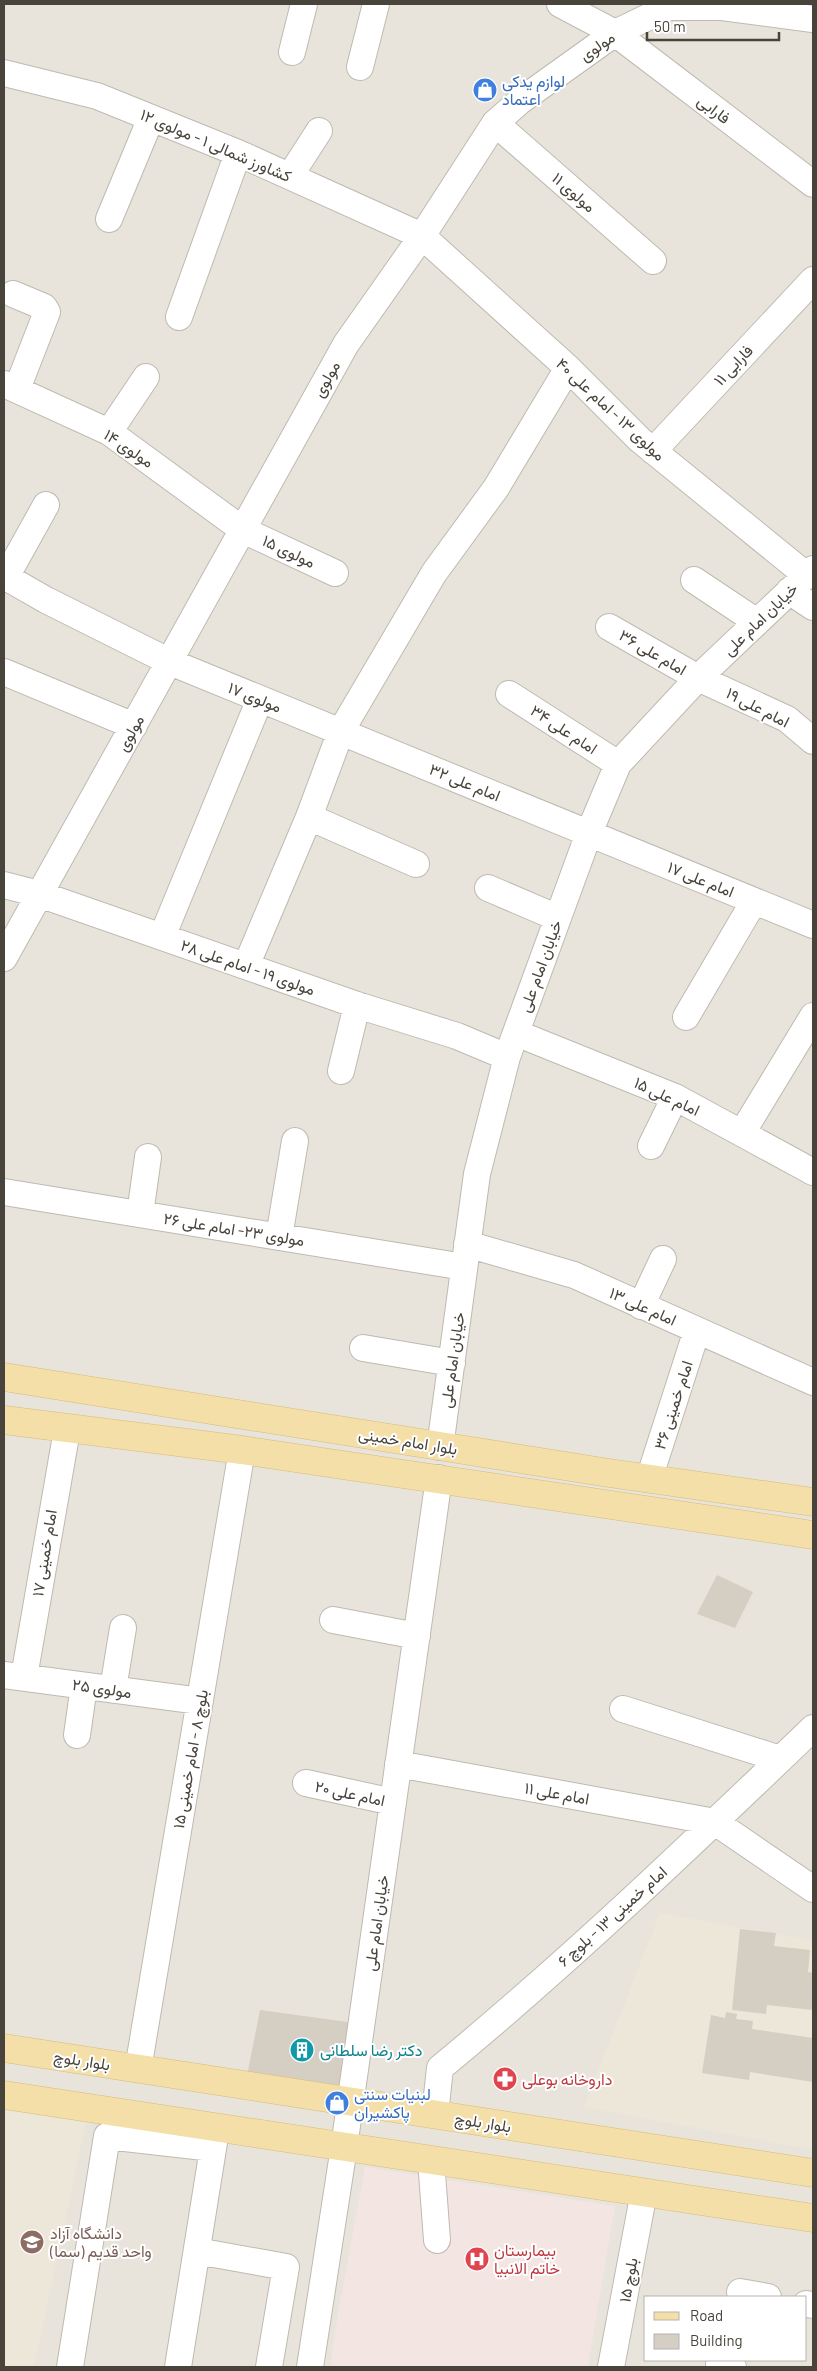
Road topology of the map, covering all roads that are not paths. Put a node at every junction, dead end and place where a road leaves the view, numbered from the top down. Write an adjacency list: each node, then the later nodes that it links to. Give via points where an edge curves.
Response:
1 (304, 4): 7 (street)
2 (376, 4): 8 (street)
3 (560, 4): 6 (street, فارابی)
4 (722, 5): 5 (street, مولوی); 6 (street, مولوی, via 669,7)
5 (813, 19)
6 (615, 33): 11 (street, مولوی, via 520,101); 15 (street, فارابی)
7 (292, 52)
8 (360, 67)
9 (4, 73): 10 (street, کشاورز شمالی ۱ - مولوی ۱۲, via 97,96)
10 (150, 118): 13 (street, کشاورز شمالی ۱ - مولوی ۱۲); 16 (street)
11 (495, 123): 17 (street, مولوی); 18 (street, مولوی ۱۱)
12 (319, 131): 14 (street)
13 (238, 153): 14 (street, کشاورز شمالی ۱ - مولوی ۱۲); 21 (street)
14 (290, 176): 17 (street, کشاورز شمالی ۱ - مولوی ۱۲)
15 (813, 184)
16 (108, 219)
17 (422, 236): 22 (street, مولوی ۱۳ - امام علی ۴۰); 28 (street, مولوی, via 346,344)
18 (653, 261)
19 (13, 294): 24 (street, via 44,307 47,312)
20 (808, 295): 26 (street, فارابی ۱۱)
21 (179, 317)
22 (568, 368): 26 (street, مولوی ۱۳ - امام علی ۴۰); 42 (street, via 496,488 434,573)
23 (146, 377): 25 (street)
24 (10, 386): 25 (street, مولوی ۱۴)
25 (109, 432): 28 (street, مولوی ۱۴)
26 (653, 451): 31 (street, مولوی ۱۳ - امام علی ۴۰)
27 (46, 505): 30 (street)
28 (243, 530): 29 (street, مولوی ۱۵); 36 (street, مولوی)
29 (335, 573)
30 (5, 577): 36 (street, مولوی ۱۷)
31 (803, 578): 33 (street, مولوی ۱۳ - امام علی ۴۰); 34 (street, خیابان امام علی)
32 (694, 580): 34 (street)
33 (813, 606)
34 (757, 622): 38 (street, خیابان امام علی)
35 (609, 627): 38 (street, امام علی ۳۶)
36 (170, 662): 40 (street, مولوی ۱۷); 41 (street, مولوی)
37 (4, 672): 41 (street)
38 (698, 678): 43 (street, امام علی ۱۹, via 787,719); 44 (street, خیابان امام علی)
39 (509, 694): 44 (street, امام علی ۳۴)
40 (260, 699): 42 (street, مولوی ۱۷); 54 (street)
41 (134, 726): 50 (street, مولوی)
42 (341, 732): 45 (street); 46 (street, امام علی ۳۲)
43 (813, 741)
44 (618, 764): 46 (street, خیابان امام علی)
45 (309, 818): 47 (street); 56 (street)
46 (589, 833): 51 (street, امام علی ۱۷); 52 (street, خیابان امام علی)
47 (416, 864)
48 (4, 885): 50 (street, مولوی ۱۹ - امام علی ۲۸)
49 (488, 888): 52 (street)
50 (39, 894): 54 (street, مولوی ۱۹ - امام علی ۲۸); 55 (street, مولوی)
51 (754, 901): 53 (street, امام علی ۱۷); 59 (street)
52 (558, 918): 60 (street, خیابان امام علی)
53 (813, 925)
54 (162, 937): 56 (street, مولوی ۱۹ - امام علی ۲۸)
55 (4, 958)
56 (246, 966): 57 (street, مولوی ۱۹ - امام علی ۲۸)
57 (357, 1005): 61 (street, مولوی ۱۹ - امام علی ۲۸, via 458,1036); 62 (street)
58 (813, 1016): 64 (street)
59 (686, 1017)
60 (516, 1033): 61 (street, خیابان امام علی); 63 (street, امام علی ۱۵)
61 (507, 1057): 72 (street, خیابان امام علی, via 477,1174)
62 (341, 1071)
63 (675, 1097): 64 (street, امام علی ۱۵); 66 (street)
64 (742, 1133): 68 (street, امام علی ۱۵)
65 (295, 1141): 71 (street)
66 (651, 1146)
67 (148, 1157): 70 (street)
68 (813, 1172)
69 (4, 1192): 70 (street, مولوی ۲۳- امام علی ۲۶)
70 (140, 1214): 71 (street, مولوی ۲۳- امام علی ۲۶)
71 (280, 1237): 72 (street, مولوی ۲۳- امام علی ۲۶)
72 (466, 1256): 74 (street, امام علی ۱۳, via 574,1275); 77 (street, خیابان امام علی)
73 (663, 1259): 74 (street)
74 (641, 1306): 75 (street, امام علی ۱۳)
75 (697, 1330): 79 (street, امام علی ۱۳); 85 (street, امام خمینی ۳۶)
76 (363, 1348): 77 (street)
77 (452, 1363): 82 (street, خیابان امام علی)
78 (4, 1377): 82 (main road, بلوار امام خمینی)
79 (813, 1382)
80 (4, 1420): 81 (main road, بلوار امام خمینی)
81 (67, 1430): 83 (main road, بلوار امام خمینی); 91 (street, امام خمینی ۱۷)
82 (440, 1446): 84 (main road); 85 (main road, بلوار امام خمینی)
83 (242, 1450): 84 (main road, بلوار امام خمینی); 94 (street, بلوچ ۸ - امام خمینی ۱۵)
84 (439, 1478): 87 (main road, بلوار امام خمینی); 90 (street, خیابان امام علی)
85 (649, 1479): 86 (main road, بلوار امام خمینی)
86 (813, 1502)
87 (813, 1535)
88 (333, 1620): 90 (street)
89 (123, 1628): 93 (street)
90 (417, 1636): 99 (street, خیابان امام علی)
91 (14, 1676): 92 (street, مولوی ۲۵)
92 (84, 1686): 93 (street, مولوی ۲۵); 97 (street)
93 (113, 1689): 94 (street, مولوی ۲۵)
94 (200, 1701): 105 (street, بلوچ ۸ - امام خمینی ۱۵)
95 (622, 1709): 98 (street)
96 (813, 1728): 98 (street, امام خمینی ۱۳ - بلوچ ۶)
97 (77, 1735)
98 (780, 1760): 102 (street, امام خمینی ۱۳ - بلوچ ۶)
99 (398, 1764): 101 (street, خیابان امام علی); 102 (street, امام علی ۱۱)
100 (306, 1784): 101 (street, امام علی ۲۰)
101 (393, 1802): 107 (street, خیابان امام علی)
102 (715, 1822): 103 (street); 108 (street, امام خمینی ۱۳ - بلوچ ۶, via 440,2068)
103 (813, 1889)
104 (4, 2048): 105 (main road, بلوار بلوچ)
105 (138, 2068): 107 (main road, بلوار بلوچ)
106 (4, 2095): 109 (main road)
107 (350, 2101): 108 (main road, بلوار بلوچ); 110 (street, خیابان امام علی)
108 (435, 2114): 112 (main road, بلوار بلوچ)
109 (215, 2137): 110 (main road); 116 (street); 119 (street, via 108,2136)
110 (344, 2147): 111 (main road); 122 (street, خیابان امام علی)
111 (430, 2160): 113 (main road); 115 (street)
112 (813, 2172)
113 (644, 2192): 114 (main road); 123 (street, بلوچ ۱۵)
114 (813, 2218)
115 (436, 2240)
116 (197, 2251): 120 (street); 121 (street, via 286,2267)
117 (740, 2292): 118 (street)
118 (762, 2296)
119 (70, 2367)
120 (178, 2367)
121 (269, 2367)
122 (312, 2367)
123 (611, 2367)

